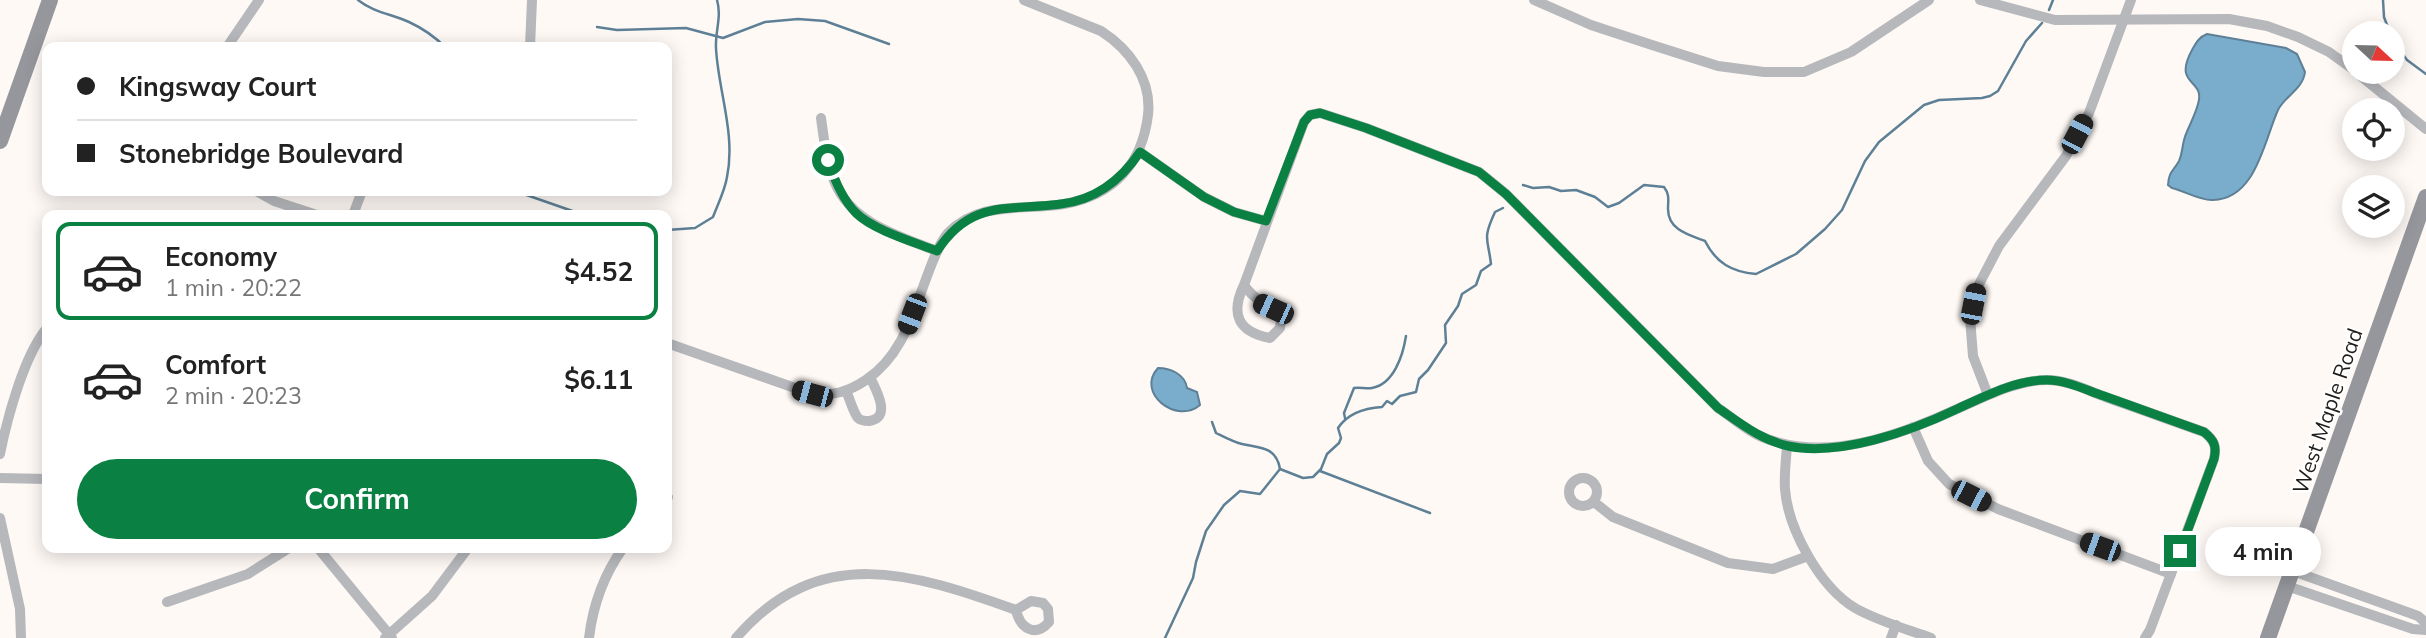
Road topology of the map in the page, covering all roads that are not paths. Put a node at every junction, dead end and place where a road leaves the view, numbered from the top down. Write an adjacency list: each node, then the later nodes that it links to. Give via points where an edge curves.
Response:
1 (50, 0): 16 (main road)
2 (532, 0): 11 (street)
3 (1024, 0): 17 (street, via 1101,31 1130,56 1141,74 1149,105)
4 (1534, 0): 5 (street, via 1591,25 1718,66 1804,72 1851,51)
5 (1929, 0)
6 (1980, 0): 9 (street, via 2054,20)
7 (2132, 0): 9 (street)
8 (254, 2): 10 (street)
9 (2124, 21): 12 (street, via 2229,19 2267,26); 28 (street, via 2089,113 2066,156 2000,246 1976,290 1970,317 1973,356)
10 (230, 42)
11 (530, 42)
12 (2342, 62)
13 (2371, 84): 15 (street)
14 (821, 118): 22 (street, via 835,185 857,214)
15 (2426, 130)
16 (0, 141)
17 (1140, 152): 21 (street, via 1204,197); 22 (street, via 1118,180 1101,191 1063,204 993,208 963,221)
18 (265, 196): 20 (street)
19 (2426, 197): 42 (main road, West Maple Road)
20 (302, 210)
21 (1266, 221): 23 (street); 30 (street, via 1304,122 1315,113 1479,172 1718,408 1759,436)
22 (937, 251): 26 (street, via 900,345)
23 (1244, 285): 23 (street, via 1281,319 1280,328 1270,338 1250,332 1239,319 1237,303)
24 (42, 334): 31 (street, via 23,374)
25 (672, 345): 27 (street, via 804,392 831,396)
26 (870, 377): 27 (street); 27 (street, via 882,401 875,419 859,418)
27 (846, 391)
28 (1989, 395): 29 (street); 41 (street, via 2025,383 2049,380 2072,384 2204,432 2212,439 2214,459)
29 (1913, 427): 30 (street, via 1851,445); 41 (street, via 1928,461 1949,484 1998,509)
30 (1787, 446): 40 (street, via 1785,490 1792,521)
31 (0, 454)
32 (0, 478): 33 (street)
33 (42, 479)
34 (1594, 502): 40 (street, via 1613,517 1728,563 1773,569)
35 (0, 518): 49 (street, via 20,609)
36 (281, 553): 43 (street, via 248,574)
37 (321, 553): 48 (street)
38 (464, 553): 48 (street, via 432,596)
39 (620, 553): 50 (street, via 604,578)
40 (1808, 556): 46 (street, via 1837,594 1856,608)
41 (2171, 574): 54 (street)
42 (2290, 579): 45 (street, via 2418,616); 47 (street, via 2413,629); 55 (main road, West Maple Road)
43 (167, 602)
44 (1016, 610): 51 (street, via 928,580 858,575 797,588 762,611)
45 (2426, 623)
46 (1896, 625): 52 (street); 53 (street)
47 (2426, 630)
48 (389, 637)
49 (21, 638)
50 (589, 638)
51 (736, 638)
52 (1891, 638)
53 (1931, 638)
54 (2145, 638)
55 (2268, 638)

